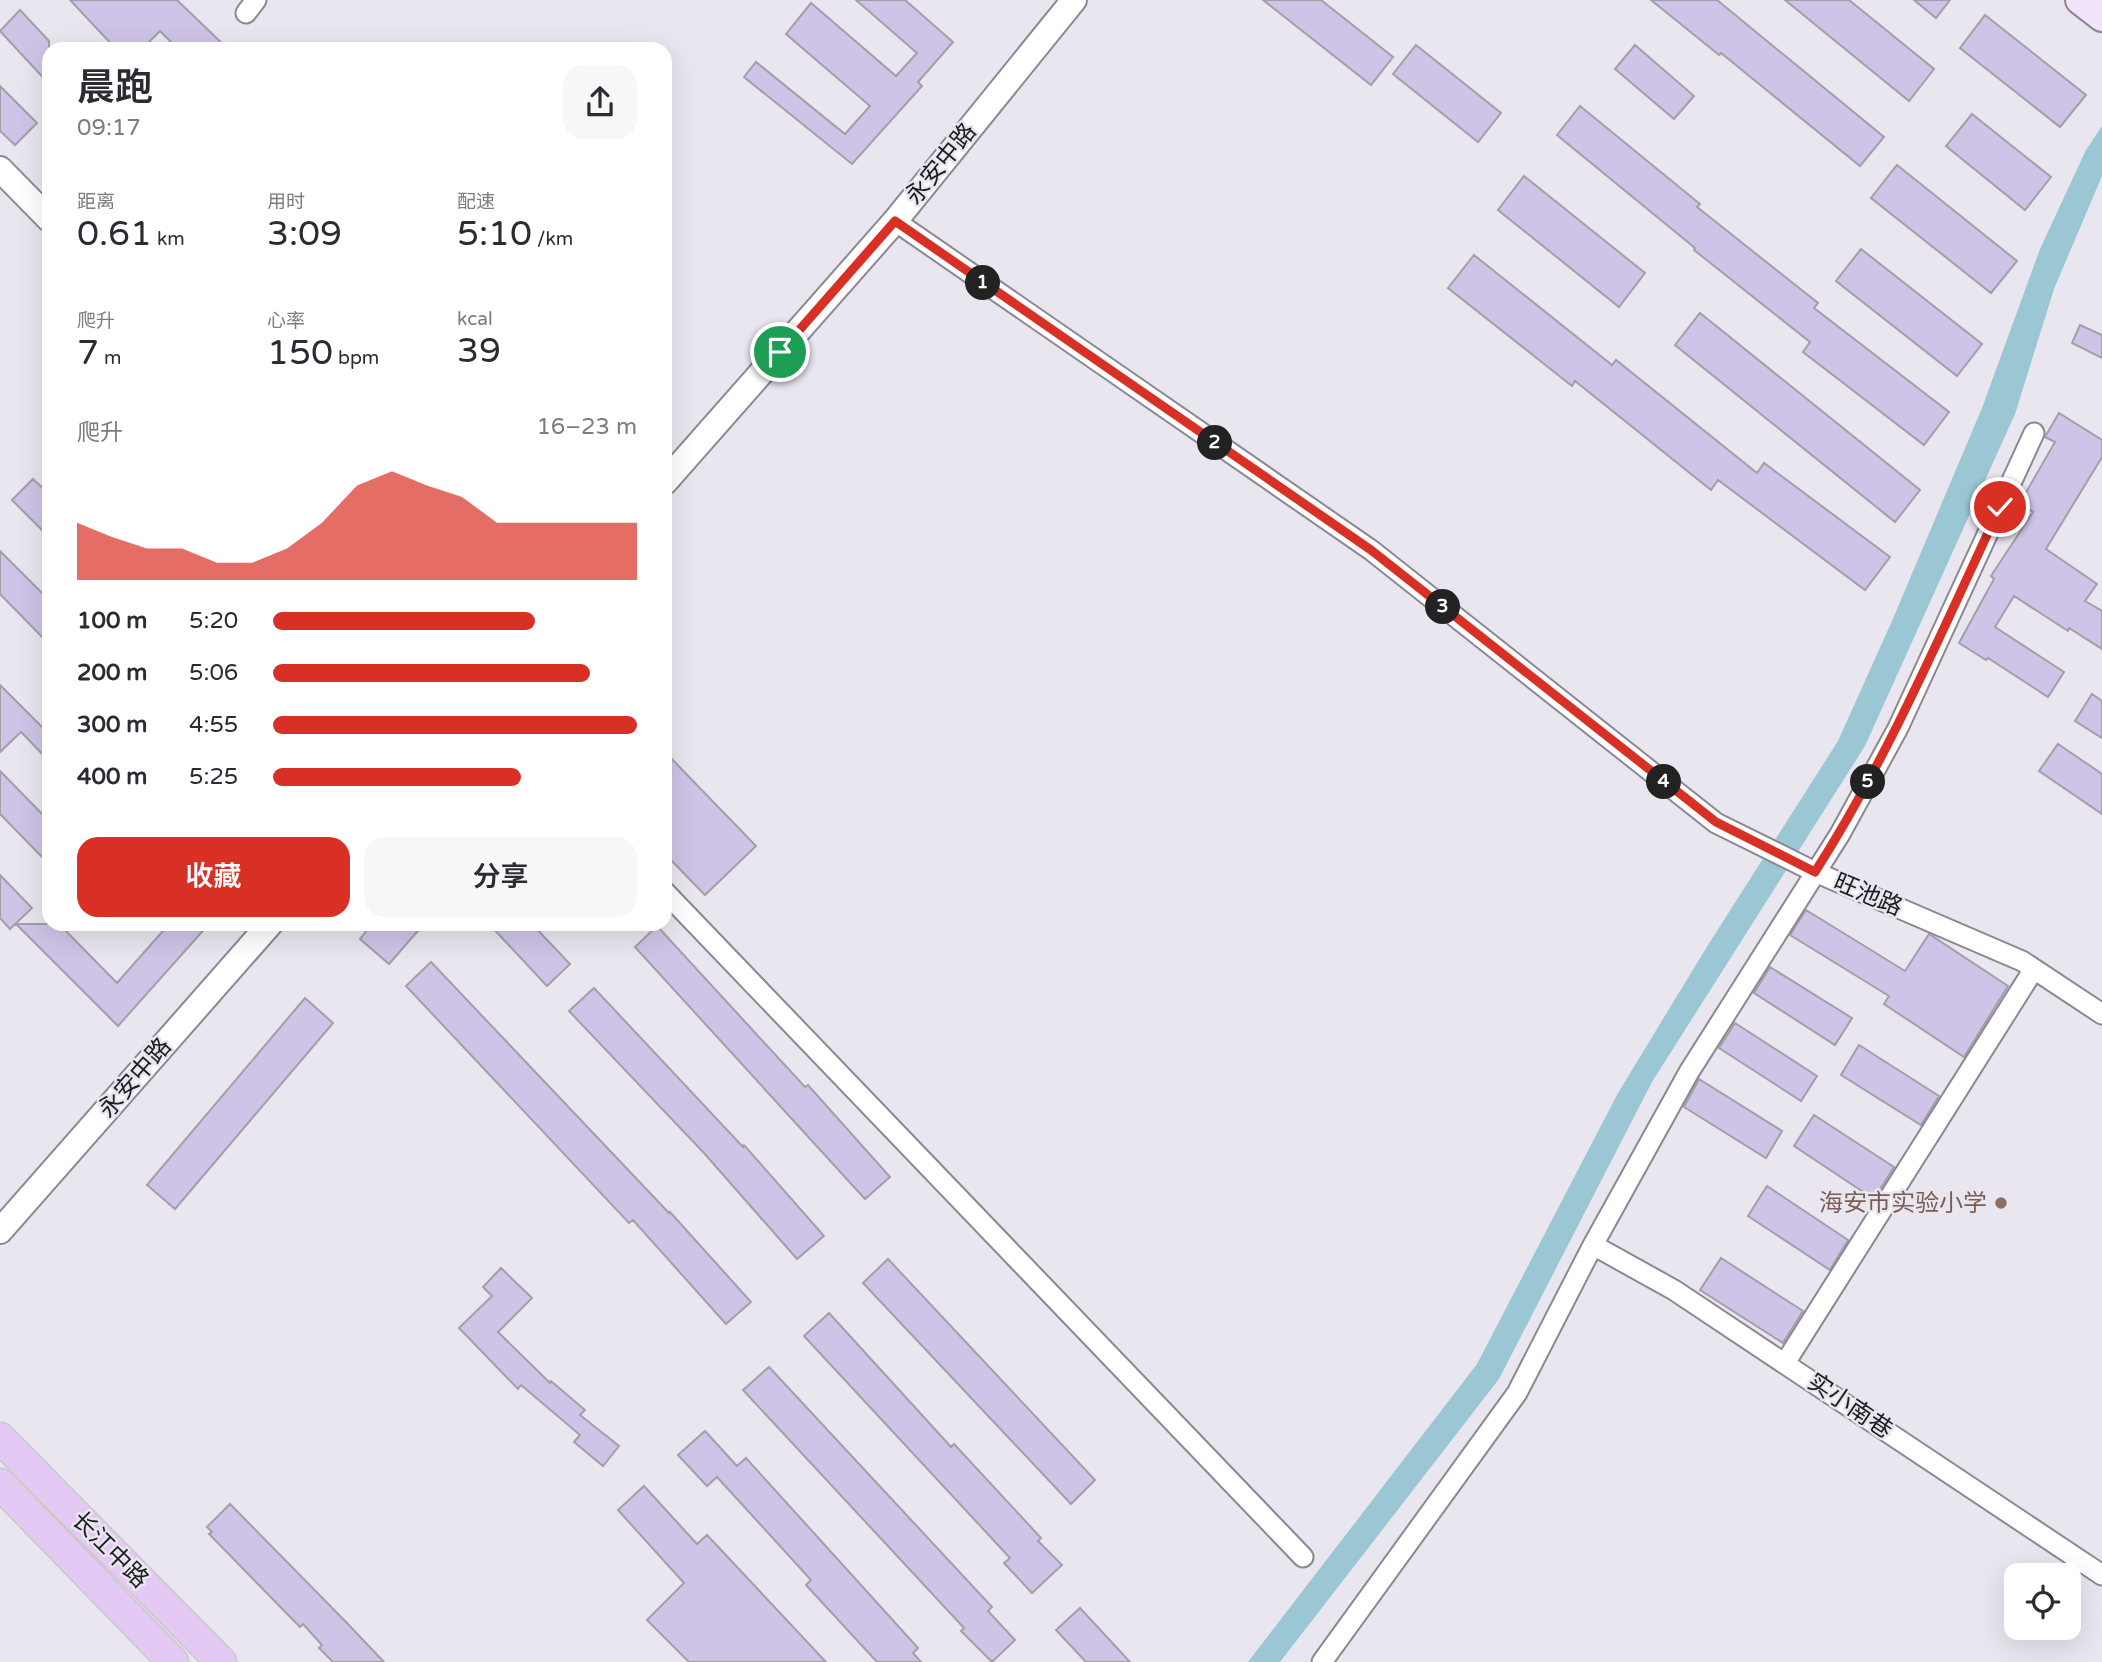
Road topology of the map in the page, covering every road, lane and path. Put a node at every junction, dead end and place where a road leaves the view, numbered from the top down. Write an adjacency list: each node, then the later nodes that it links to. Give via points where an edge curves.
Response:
1 (1074, 0): 6 (street, 永安中路)
2 (2080, 0): 3 (main road)
3 (2102, 17)
4 (0, 169): 5 (street)
5 (42, 212)
6 (895, 221): 8 (street, 永安中路); 9 (street, 旺池路, via 1371,550 1716,822)
7 (2034, 433): 9 (street, via 1898,728)
8 (672, 474)
9 (1815, 872): 12 (street, 旺池路); 15 (street, via 1689,1072)
10 (672, 899): 19 (street)
11 (264, 931): 14 (street, 永安中路)
12 (2034, 969): 13 (street, 旺池路); 16 (street)
13 (2102, 1014)
14 (0, 1231)
15 (1592, 1245): 16 (street, 实小南巷, via 1674,1290); 23 (street, via 1517,1393)
16 (1785, 1363): 20 (street, 实小南巷)
17 (0, 1438): 22 (main road, 长江中路)
18 (0, 1484): 21 (main road, 长江中路)
19 (1303, 1557)
20 (2102, 1575)
21 (173, 1662)
22 (221, 1662)
23 (1322, 1662)

